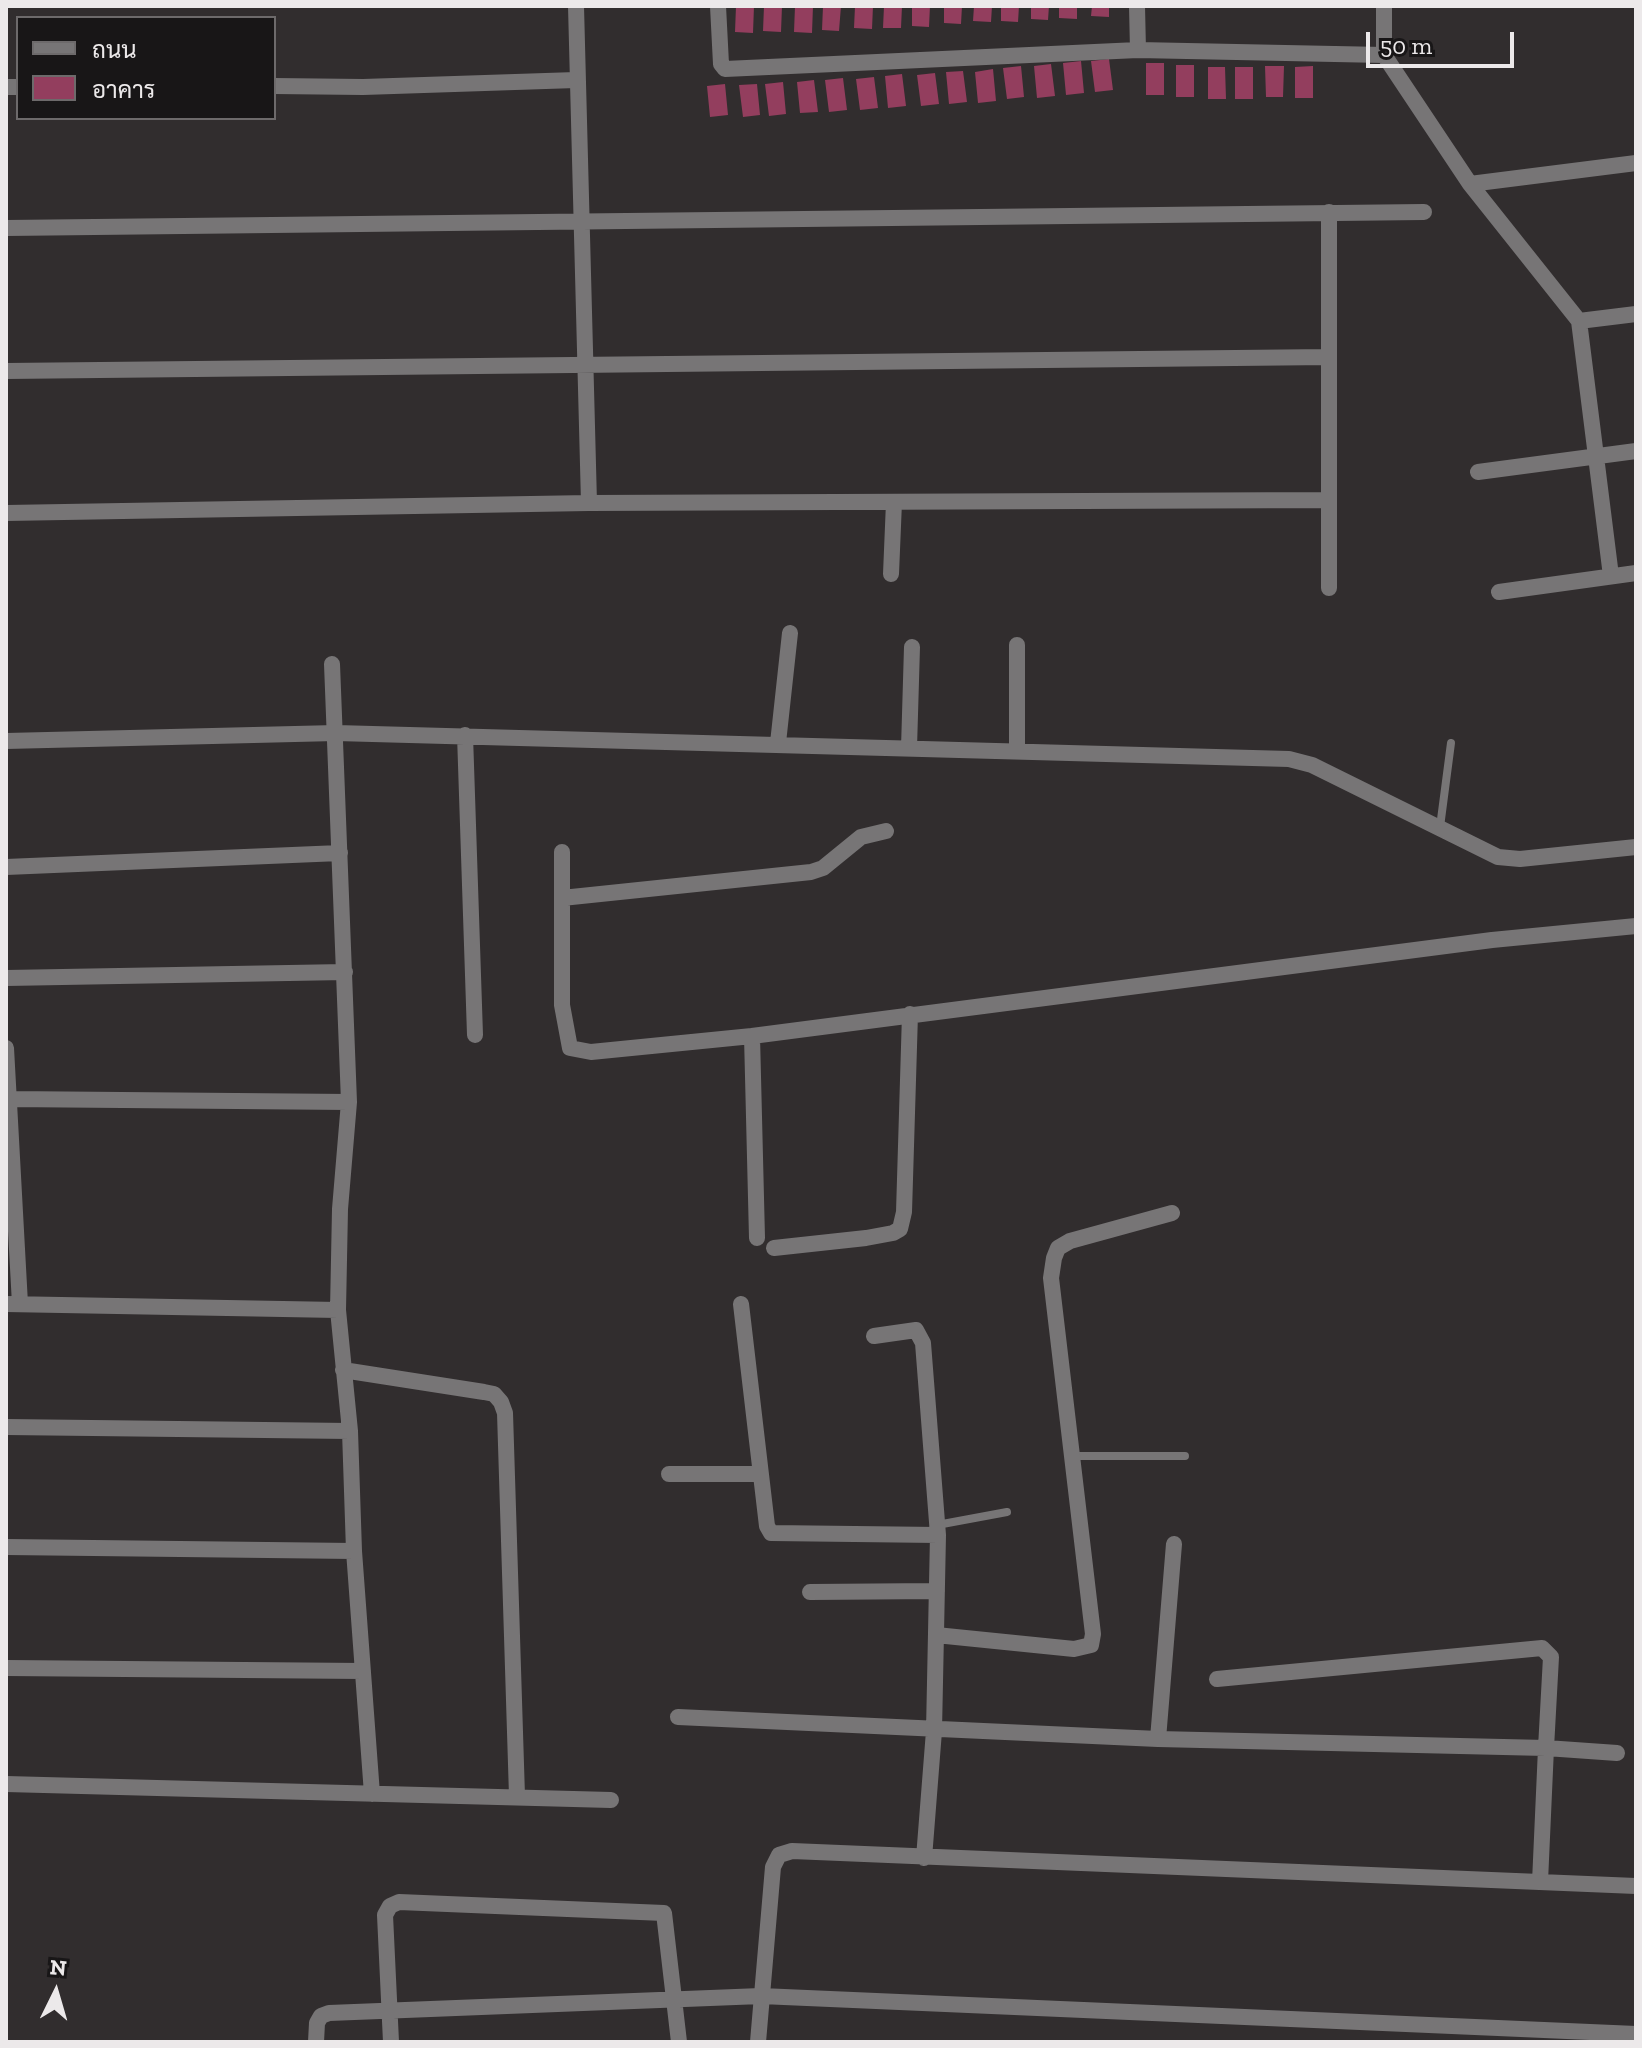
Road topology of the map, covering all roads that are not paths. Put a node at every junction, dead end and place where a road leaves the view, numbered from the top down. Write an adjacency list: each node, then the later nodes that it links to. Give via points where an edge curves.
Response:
1 (576, 6): 7 (street)
2 (718, 6): 5 (street, via 725,69)
3 (1137, 6): 5 (street)
4 (1384, 6): 6 (street)
5 (1138, 50): 6 (street)
6 (1384, 55): 10 (street)
7 (576, 80): 8 (street); 13 (street)
8 (276, 86)
9 (1636, 163): 10 (street)
10 (1470, 184): 16 (street)
11 (1329, 212): 12 (street); 13 (street); 17 (street)
12 (1424, 212)
13 (580, 222): 14 (street); 18 (street)
14 (6, 228)
15 (1636, 314): 16 (street)
16 (1579, 321): 21 (street)
17 (1329, 357): 18 (street); 23 (street)
18 (584, 365): 19 (street); 25 (street)
19 (6, 371)
20 (1636, 451): 21 (street)
21 (1596, 456): 22 (street); 29 (street)
22 (1478, 472)
23 (1329, 500): 24 (street); 30 (street)
24 (894, 502): 25 (street); 28 (street)
25 (589, 503): 26 (street)
26 (6, 513)
27 (1636, 573): 29 (street)
28 (891, 574)
29 (1611, 576): 31 (street)
30 (1329, 588)
31 (1499, 592)
32 (790, 633): 39 (street)
33 (1017, 645): 42 (street)
34 (912, 647): 41 (street)
35 (332, 664): 36 (street)
36 (336, 733): 37 (street); 38 (street); 47 (street)
37 (465, 735): 39 (street); 54 (street)
38 (6, 741)
39 (778, 743): 41 (street)
40 (1451, 743): 43 (lane)
41 (909, 748): 42 (street)
42 (1017, 751): 43 (street, via 1289,759 1312,765)
43 (1439, 828): 45 (street, via 1498,857)
44 (886, 831): 49 (street, via 861,837 811,872)
45 (1636, 847)
46 (562, 852): 49 (street)
47 (340, 853): 48 (street); 51 (street)
48 (6, 867)
49 (562, 898): 55 (street, via 562,1005 570,1048 591,1052)
50 (1636, 926): 53 (street)
51 (345, 972): 52 (street); 58 (street)
52 (6, 978)
53 (910, 1014): 55 (street); 62 (street, via 900,1229)
54 (475, 1035)
55 (752, 1036): 61 (street)
56 (6, 1048): 57 (street)
57 (9, 1099): 58 (street); 60 (street)
58 (349, 1102): 65 (street)
59 (1172, 1213): 70 (street, via 1058,1248 1051,1278)
60 (10, 1237): 63 (street)
61 (757, 1238)
62 (774, 1248)
63 (13, 1304): 65 (street)
64 (741, 1304): 73 (street)
65 (338, 1310): 67 (street)
66 (874, 1336): 75 (street, via 916,1330 923,1343)
67 (343, 1370): 69 (street); 92 (street, via 494,1394 501,1402)
68 (6, 1427): 69 (street)
69 (350, 1431): 78 (street)
70 (1072, 1456): 71 (lane); 81 (street, via 1091,1645 1074,1649)
71 (1185, 1456)
72 (669, 1474): 73 (street)
73 (761, 1474): 75 (street, via 771,1533)
74 (1007, 1512): 75 (lane)
75 (937, 1530): 79 (street)
76 (1174, 1544): 87 (street)
77 (6, 1547): 78 (street)
78 (354, 1551): 83 (street)
79 (937, 1591): 80 (street); 81 (street)
80 (810, 1592)
81 (936, 1635): 86 (street)
82 (6, 1668): 83 (street)
83 (363, 1671): 91 (street)
84 (1217, 1679): 88 (street, via 1542,1648 1551,1657)
85 (678, 1717): 86 (street)
86 (934, 1731): 87 (street); 94 (street)
87 (1158, 1739): 88 (street)
88 (1546, 1748): 89 (street); 95 (street)
89 (1617, 1753)
90 (6, 1784): 91 (street)
91 (372, 1794): 92 (street)
92 (517, 1796): 93 (street)
93 (611, 1800)
94 (924, 1858): 95 (street); 97 (street, via 792,1851 779,1855 773,1867)
95 (1540, 1882): 96 (street)
96 (1636, 1886)
97 (761, 1996): 98 (street); 100 (street); 104 (street)
98 (675, 1997): 99 (street); 99 (street, via 667,1923 664,1913 656,1910 399,1902 385,1915); 103 (street)
99 (389, 2009): 101 (street, via 321,2016); 102 (street)
100 (1636, 2034)
101 (316, 2042)
102 (391, 2042)
103 (679, 2042)
104 (758, 2042)

